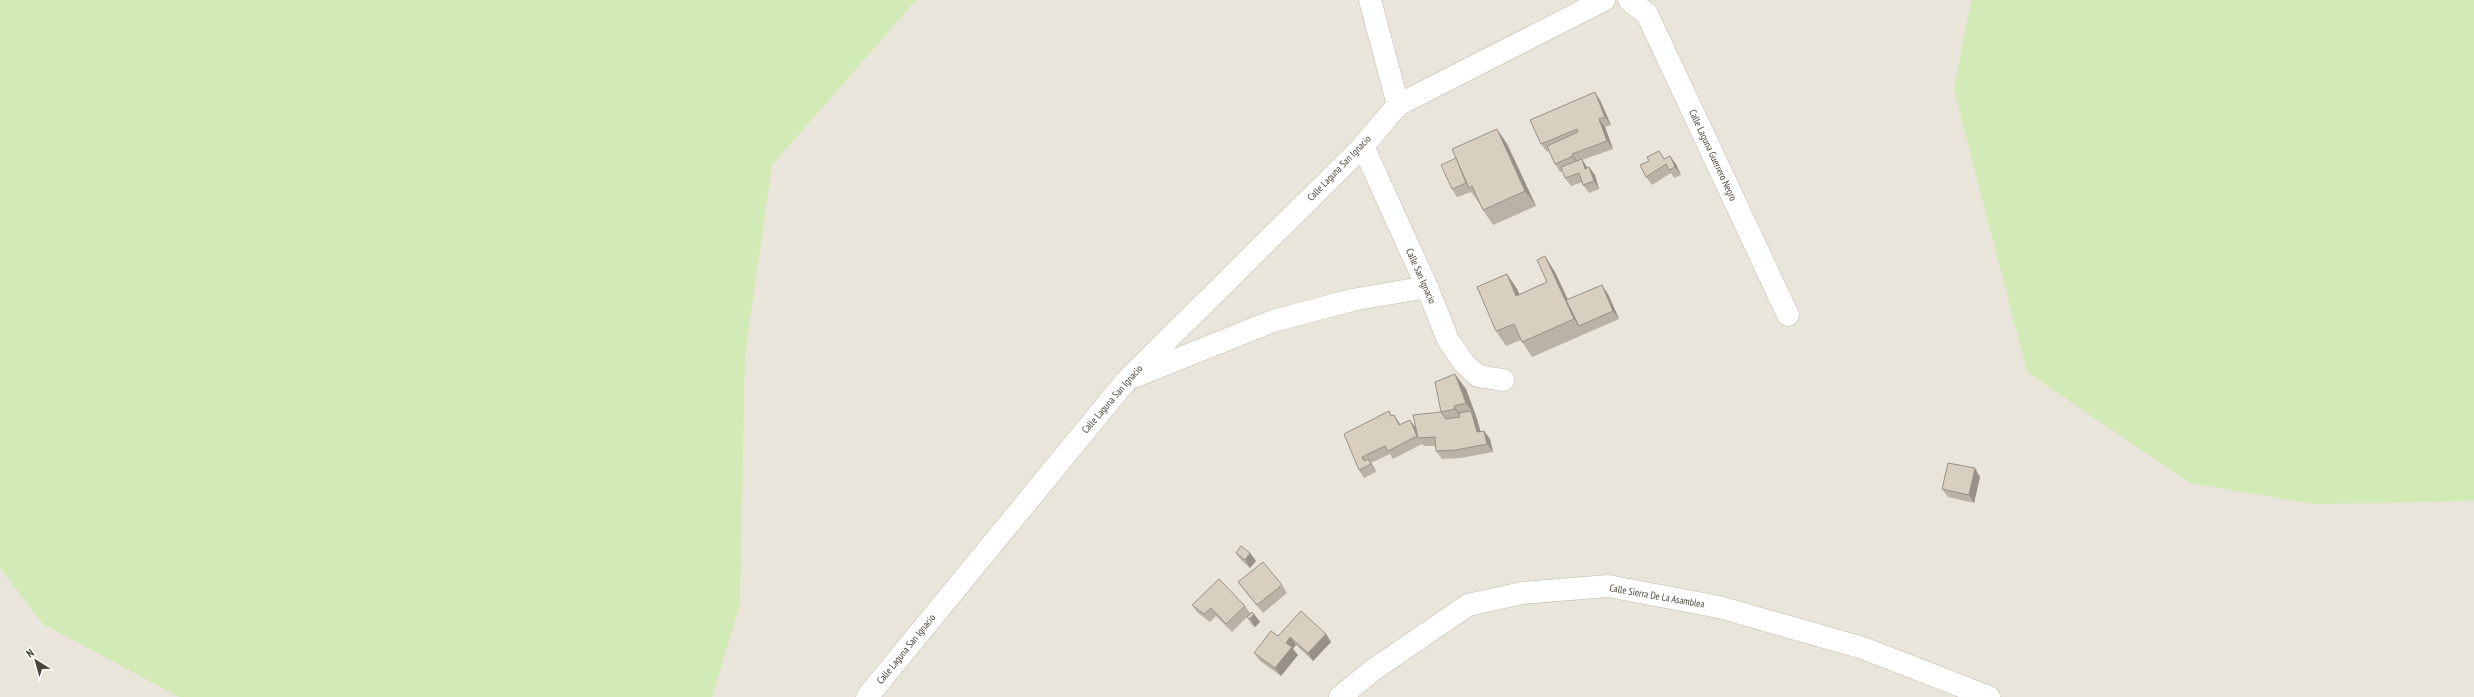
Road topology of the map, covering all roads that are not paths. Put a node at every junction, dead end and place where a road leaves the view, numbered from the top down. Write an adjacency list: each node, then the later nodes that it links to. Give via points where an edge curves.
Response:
1 (1370, 0): 4 (street, via 1386,69)
2 (1604, 0): 4 (street)
3 (1629, 0): 7 (street, Calle Laguna Guerrero Negro, via 1646,14)
4 (1398, 105): 5 (street, Calle Laguna San Ignacio)
5 (1362, 146): 6 (street, Calle San Ignacio); 9 (street, Calle Laguna San Ignacio)
6 (1427, 287): 8 (street, Calle San Ignacio, via 1448,340 1464,363 1478,376); 9 (street, via 1352,300 1273,321)
7 (1788, 315)
8 (1503, 380)
9 (1126, 381): 10 (street, Calle Laguna San Ignacio)
10 (867, 697)
11 (1340, 697): 12 (street, Calle Sierra De La Asamblea, via 1373,670 1468,605 1522,593 1608,586 1719,607 1863,648)
12 (1989, 697)

